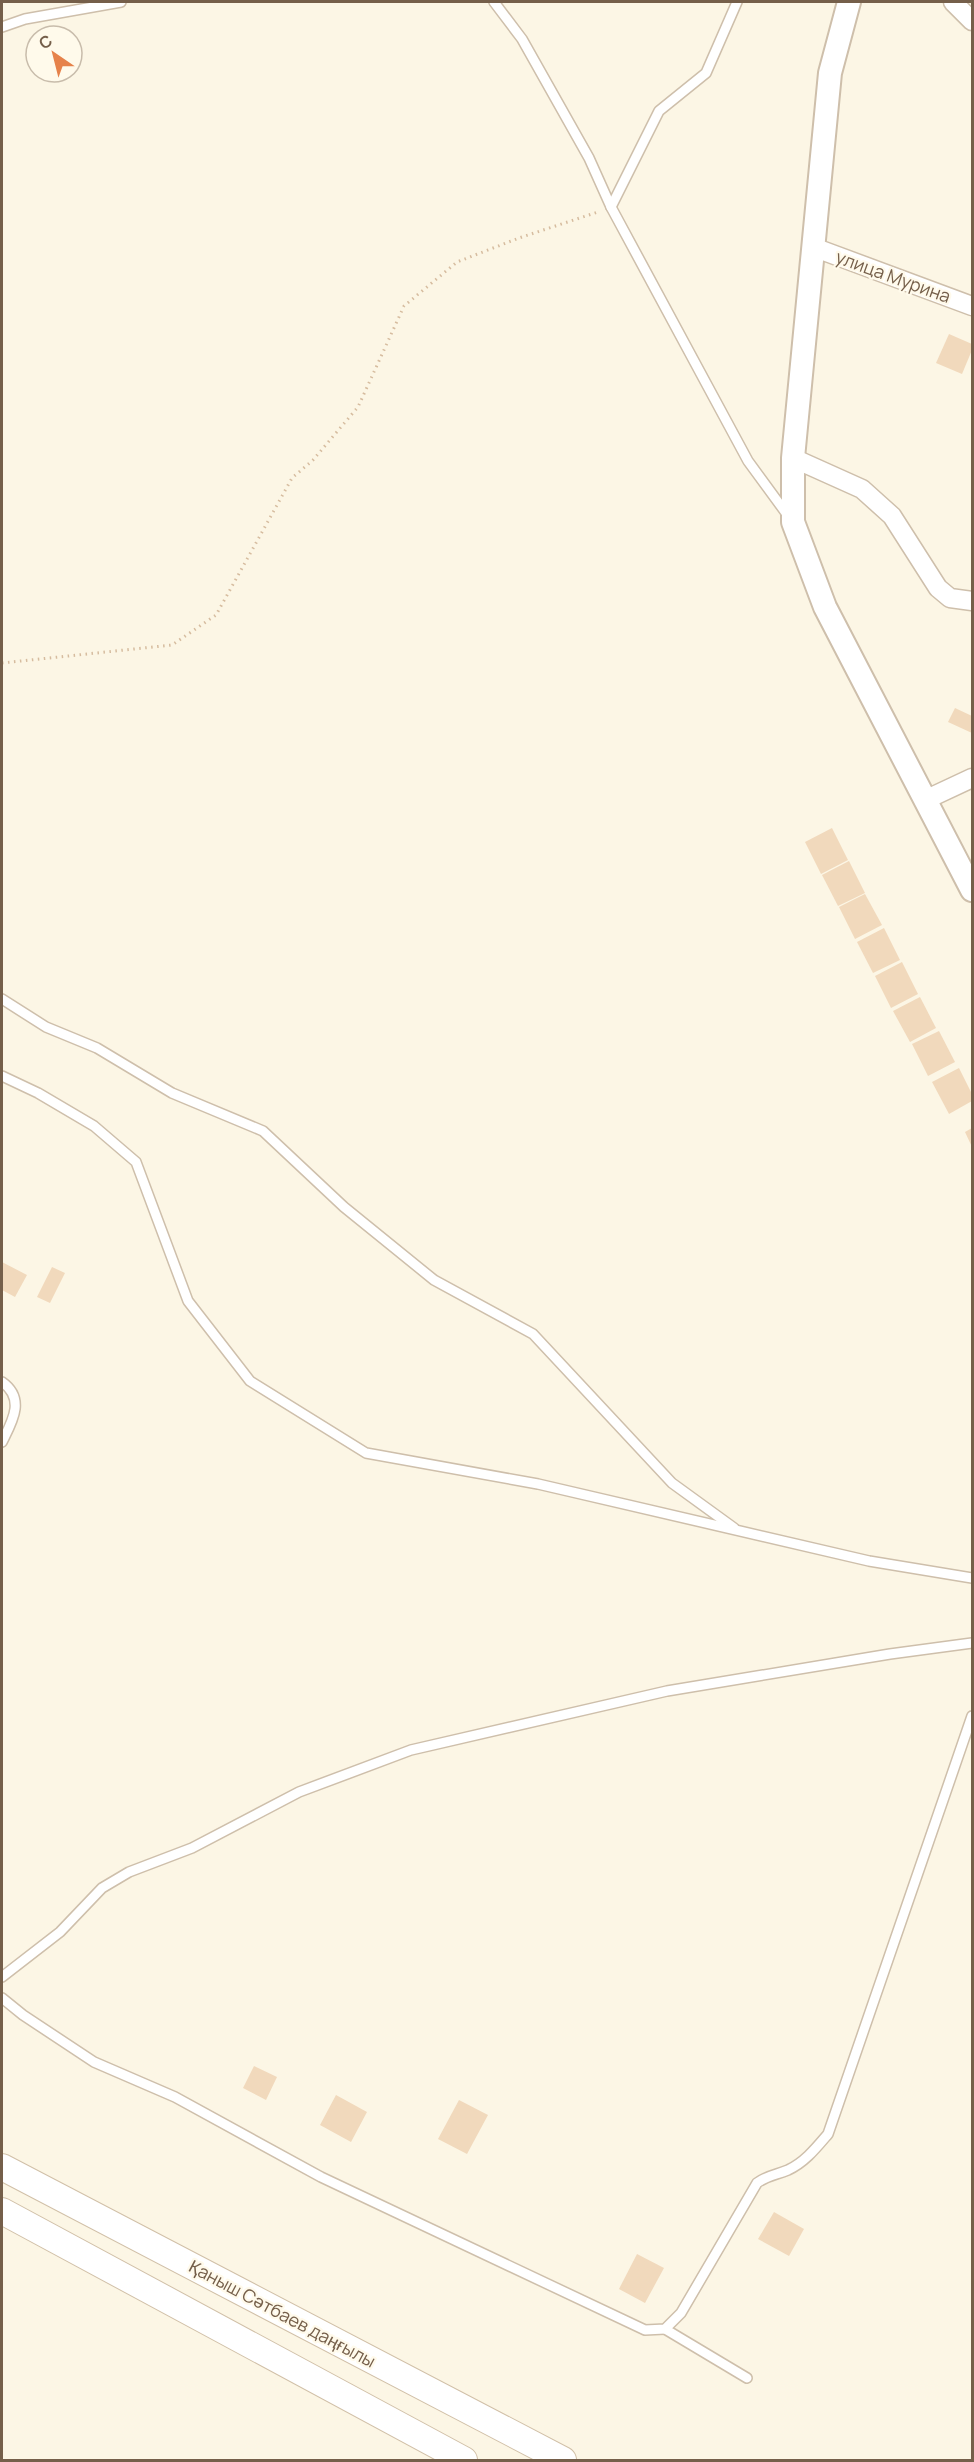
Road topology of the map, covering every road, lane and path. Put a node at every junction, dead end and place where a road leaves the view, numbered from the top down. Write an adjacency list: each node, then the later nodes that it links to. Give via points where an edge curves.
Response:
1 (121, 2): 7 (lane, via 25,19)
2 (495, 2): 8 (lane, via 528,48 589,158)
3 (737, 2): 8 (lane, via 706,73 659,111)
4 (849, 2): 9 (street, via 830,73)
5 (953, 2): 6 (street)
6 (972, 21)
7 (2, 27)
8 (611, 207): 12 (lane, via 748,460); 14 (path, via 458,262 404,306 358,408 292,478 216,615 172,645)
9 (813, 247): 10 (street, улица Мурина); 11 (street)
10 (972, 306)
11 (793, 458): 12 (street); 13 (street, via 862,489 892,516 938,588 950,598)
12 (793, 522): 16 (street, via 825,607)
13 (972, 601)
14 (2, 663)
15 (972, 778): 16 (street)
16 (925, 800): 17 (street)
17 (972, 890)
18 (2, 999): 22 (lane, via 46,1026 97,1048 172,1093 263,1131 344,1207 434,1280 533,1334 672,1483)
19 (2, 1076): 22 (lane, via 94,1126 136,1162 188,1301 250,1381 366,1453 538,1484)
20 (2, 1382): 21 (lane, via 14,1399 16,1414)
21 (2, 1442)
22 (738, 1531): 23 (lane, via 869,1561)
23 (972, 1578)
24 (972, 1643): 26 (lane, via 667,1691 411,1750 299,1792 192,1848 129,1872 102,1888 60,1932)
25 (972, 1716): 30 (lane, via 828,2134 806,2158 757,2183 681,2313)
26 (2, 1977)
27 (2, 1998): 30 (lane, via 94,2062 175,2097 321,2177 645,2330)
28 (2, 2167): 33 (main road, Қаныш Сәтбаев даңғылы)
29 (2, 2211): 32 (main road)
30 (664, 2329): 31 (lane)
31 (747, 2378)
32 (465, 2460)
33 (563, 2460)

